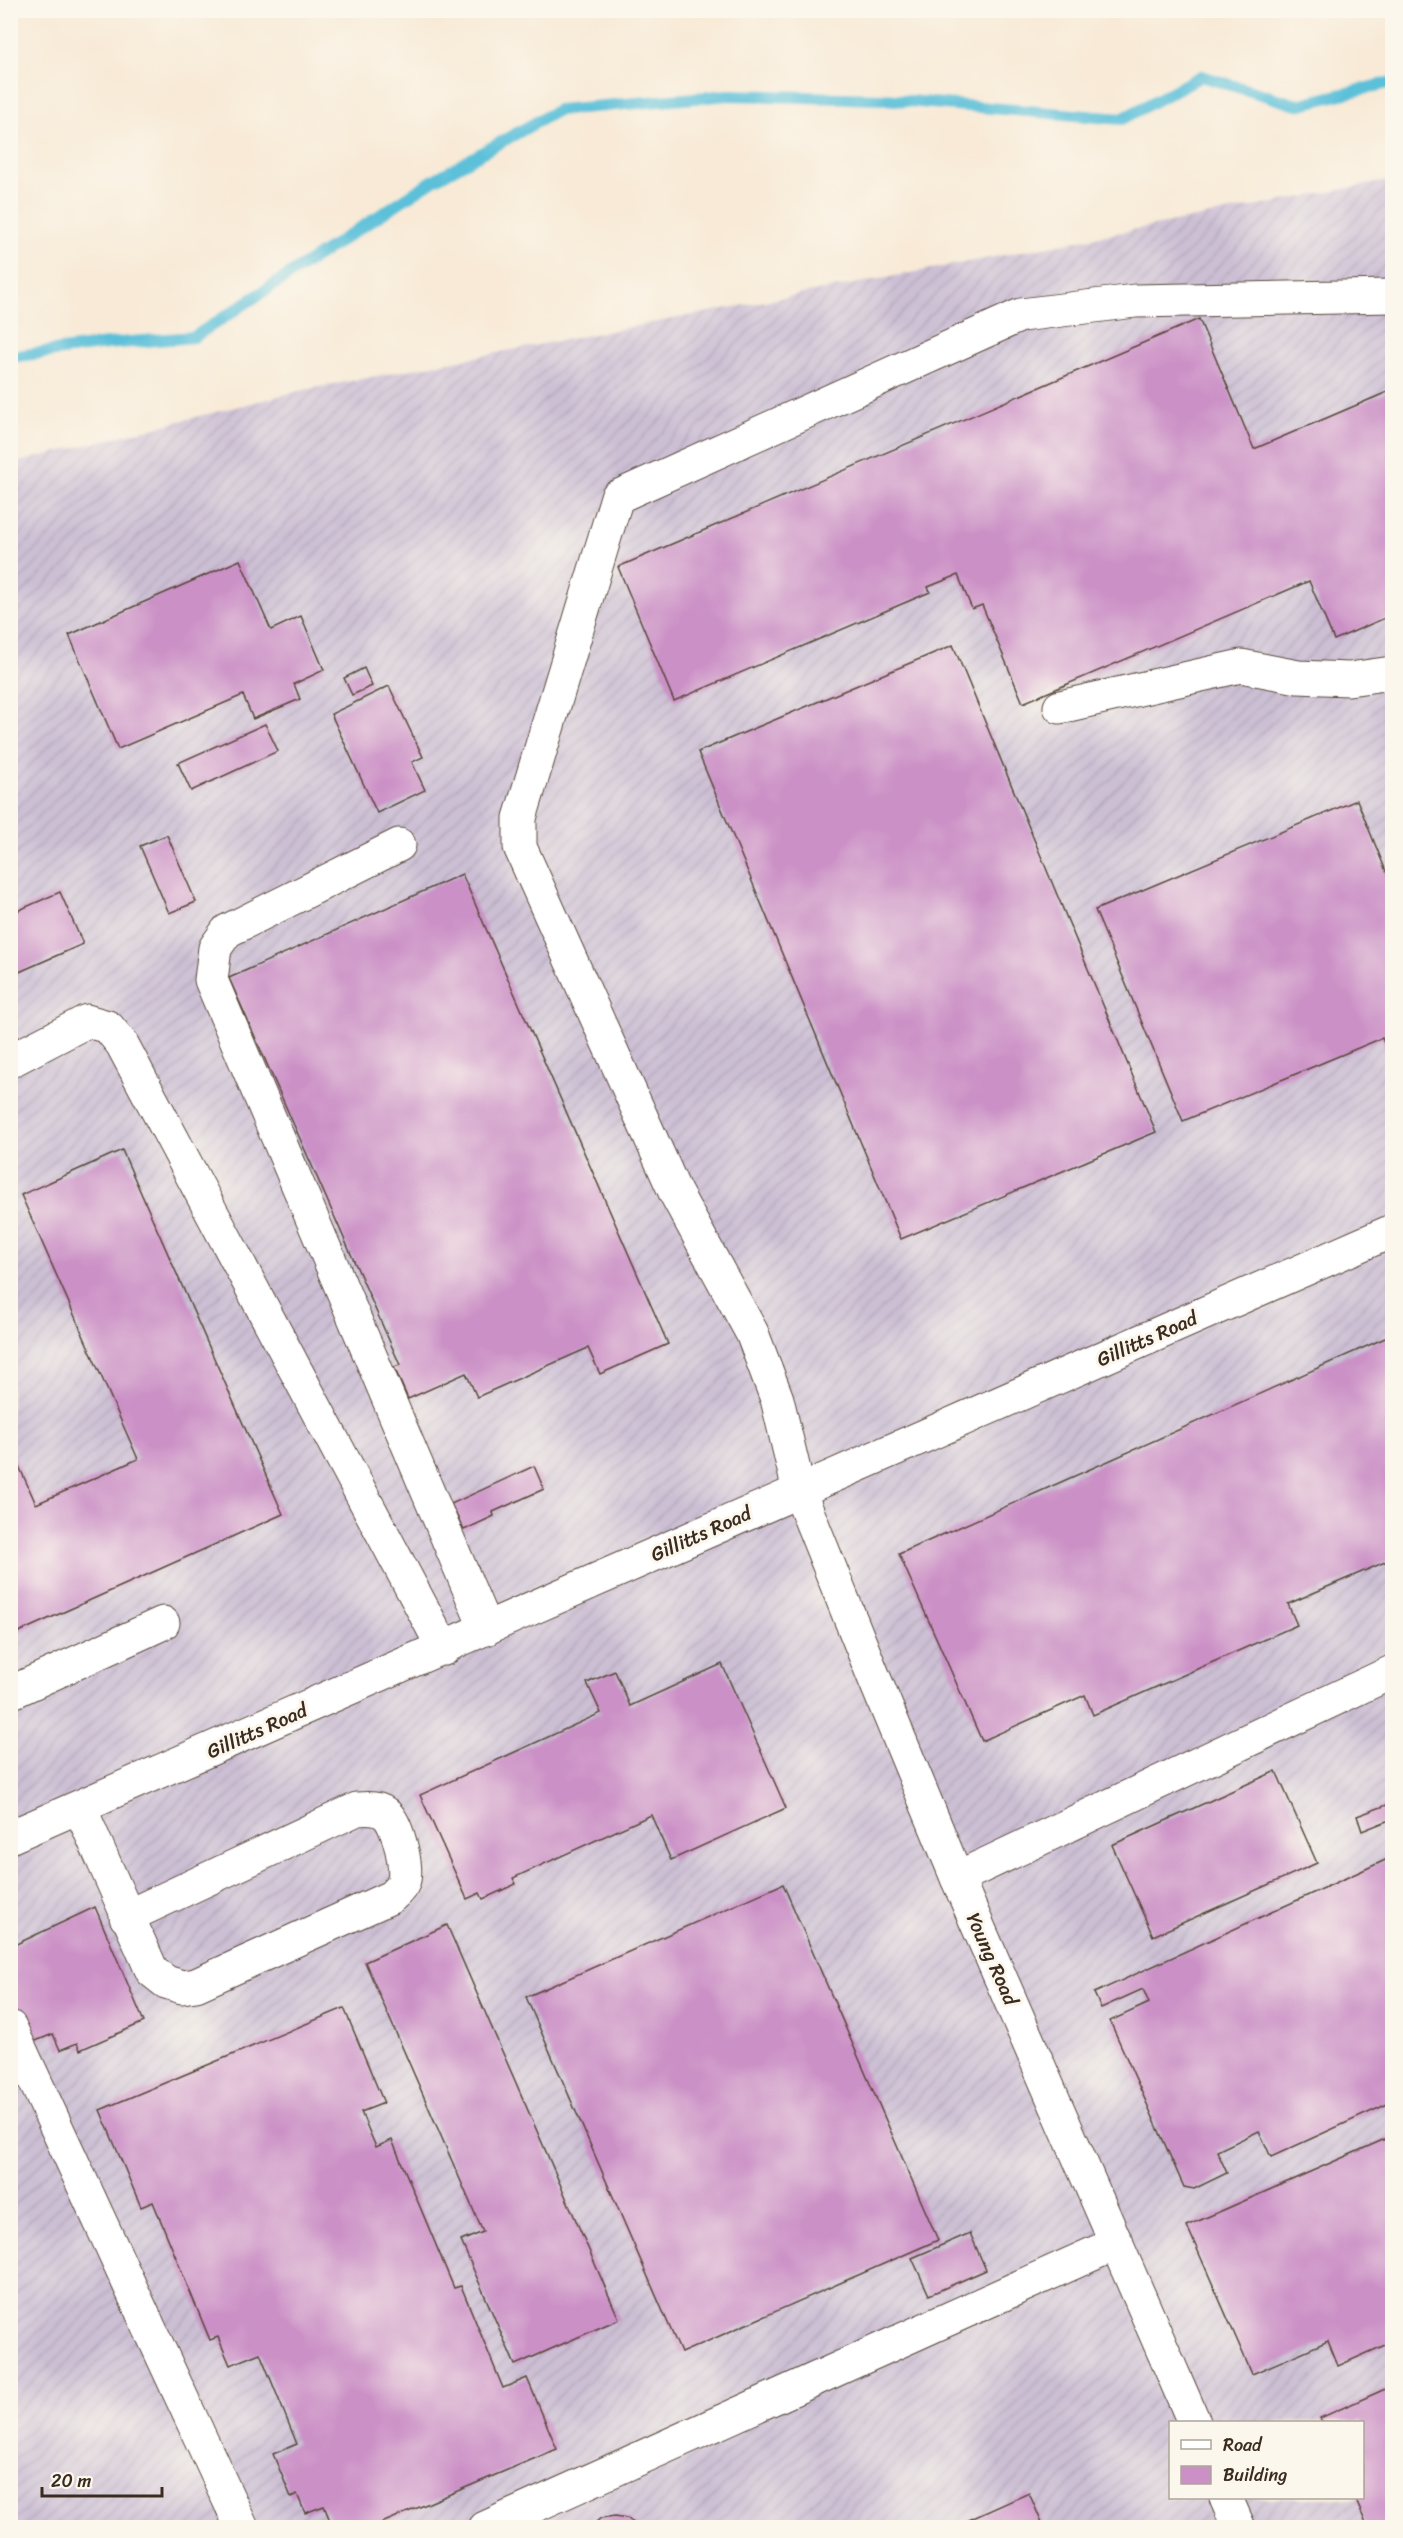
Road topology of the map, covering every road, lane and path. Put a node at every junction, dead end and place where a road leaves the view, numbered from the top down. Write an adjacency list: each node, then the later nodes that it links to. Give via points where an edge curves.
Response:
1 (1392, 296): 7 (lane, Young Road, via 1135,301 1021,315 617,497 520,818 520,847 675,1192 752,1333 777,1399)
2 (1392, 673): 3 (lane, via 1349,679 1298,677 1241,666)
3 (1060, 707)
4 (399, 845): 9 (lane, via 227,931 214,948 211,980)
5 (10, 1061): 10 (lane, via 87,1021 108,1027 122,1044)
6 (1392, 1232): 7 (lane, Gillitts Road)
7 (799, 1491): 9 (lane, Gillitts Road); 15 (lane, Young Road)
8 (163, 1623): 12 (lane)
9 (486, 1629): 10 (lane, Gillitts Road)
10 (444, 1649): 13 (lane, Gillitts Road)
11 (1392, 1672): 15 (lane)
12 (10, 1693)
13 (80, 1808): 14 (lane, Gillitts Road); 16 (lane)
14 (10, 1837)
15 (957, 1878): 18 (lane, Young Road)
16 (126, 1917): 16 (lane, via 357,1809 375,1808 388,1815 406,1868 403,1884 391,1897 196,1985 182,1987 166,1982 152,1971)
17 (10, 2027): 21 (lane)
18 (1117, 2243): 19 (lane, Young Road); 22 (lane)
19 (1194, 2421)
20 (1226, 2499): 23 (lane)
21 (242, 2528)
22 (485, 2528)
23 (1239, 2528)

